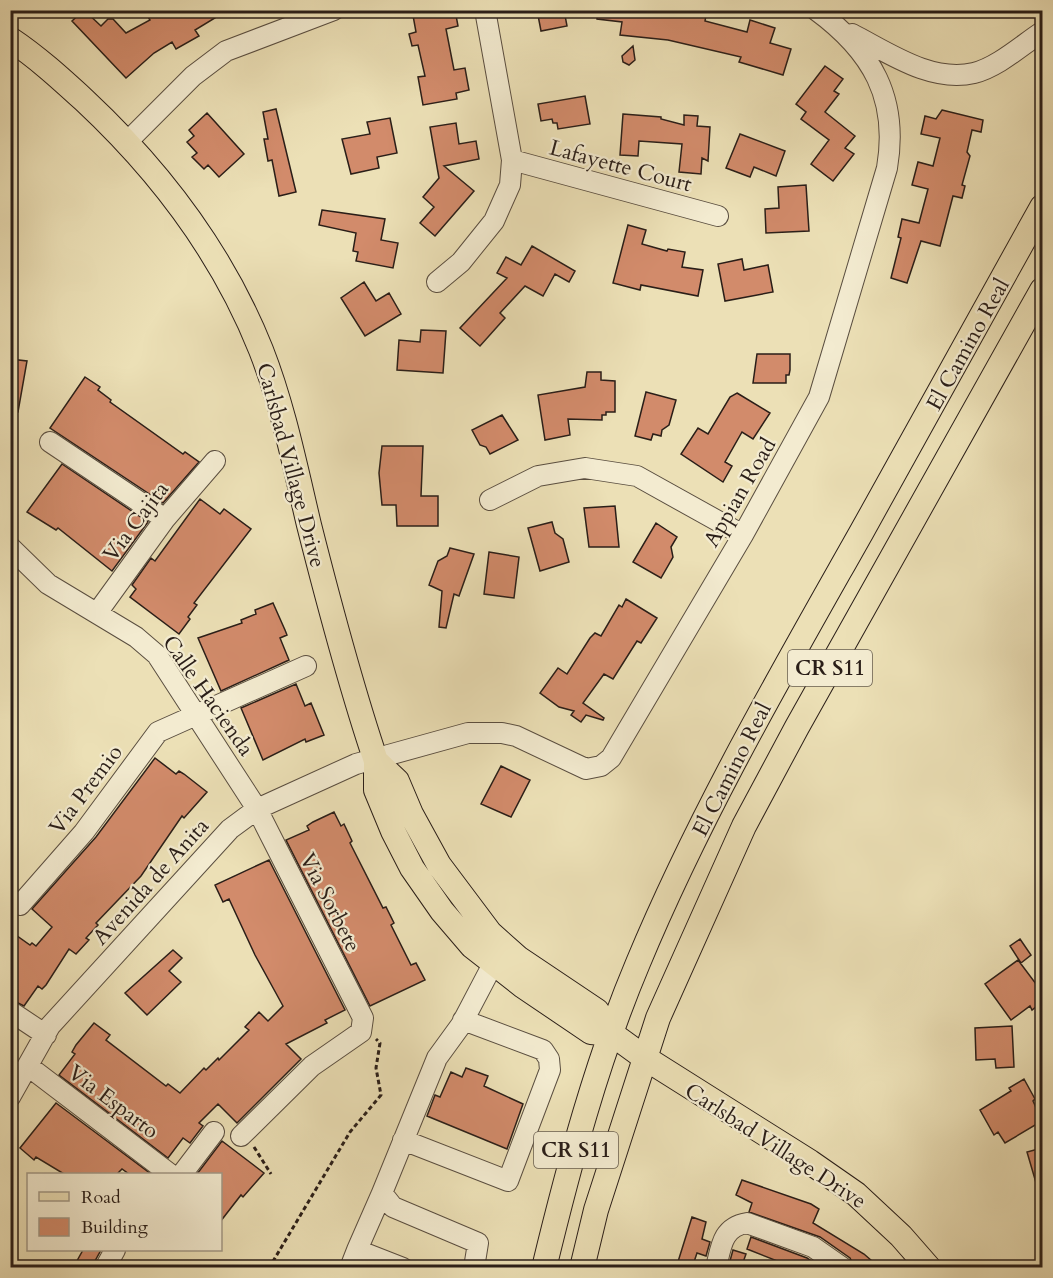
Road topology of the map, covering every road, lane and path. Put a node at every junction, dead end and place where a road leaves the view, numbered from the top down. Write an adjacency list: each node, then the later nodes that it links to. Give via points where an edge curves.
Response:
1 (334, 10): 7 (street, via 226,51 193,76)
2 (485, 10): 8 (street)
3 (816, 10): 4 (street, Appian Road)
4 (840, 28): 5 (street, via 912,65 946,74 975,73); 17 (street, Appian Road, via 863,52 886,99 890,150 887,168 819,397)
5 (1042, 32)
6 (10, 39): 7 (main road, Carlsbad Village Drive, via 35,55)
7 (128, 141): 22 (main road, Carlsbad Village Drive, via 212,249 261,349)
8 (512, 160): 10 (street, Lafayette Court); 11 (street, via 510,185 494,220 461,262)
9 (1042, 207): 29 (main road, El Camino Real / CR S11, via 762,708 638,962)
10 (718, 216)
11 (437, 282)
12 (1042, 290): 31 (main road, El Camino Real / CR S11, via 744,826 658,1018)
13 (50, 442): 16 (street)
14 (214, 461): 16 (street, Via Cajita)
15 (490, 500): 17 (street, via 538,476 585,468 637,476)
16 (165, 519): 19 (street, Via Cajita)
17 (742, 535): 22 (street, Appian Road, via 611,758 601,766 578,767 524,739 501,733 451,736)
18 (10, 547): 19 (street, Calle Hacienda, via 48,584)
19 (97, 613): 21 (street, Calle Hacienda, via 157,655)
20 (306, 666): 21 (street, Via Premio)
21 (198, 715): 23 (street, Calle Hacienda); 24 (street, Via Premio, via 158,732 84,832)
22 (376, 761): 23 (street, Avenida de Anita, via 356,764); 25 (main road, Carlsbad Village Drive, via 375,790 412,868 442,911); 29 (main road, Carlsbad Village Drive, via 397,781 439,865 490,933 518,958 597,1011)
23 (257, 809): 28 (street, Via Sorbete); 30 (street, Avenida de Anita, via 230,829 50,1026)
24 (20, 905)
25 (493, 964): 27 (street); 29 (main road, Carlsbad Village Drive, via 591,1032)
26 (10, 1011): 30 (street)
27 (463, 1020): 36 (street, via 437,1058); 36 (street, via 543,1050 549,1059 550,1070 508,1181)
28 (363, 1023): 35 (street, via 357,1035 312,1066); 43 (path, via 380,1043 376,1068 381,1095 351,1132)
29 (612, 1034): 31 (main road, Carlsbad Village Drive); 46 (main road, El Camino Real / CR S11)
30 (46, 1035): 32 (street, Avenida de Anita)
31 (645, 1058): 47 (main road, El Camino Real / CR S11, via 596,1210); 50 (main road, Carlsbad Village Drive, via 856,1194)
32 (28, 1066): 33 (street, Avenida de Anita); 37 (street, Via Esparto)
33 (10, 1097)
34 (214, 1132): 38 (street)
35 (241, 1136)
36 (404, 1140): 39 (street)
37 (169, 1173)
38 (183, 1173)
39 (381, 1192): 41 (street); 45 (street, via 393,1207 478,1243)
40 (114, 1251): 42 (street)
41 (354, 1259): 44 (street)
42 (105, 1268)
43 (269, 1268)
44 (403, 1268)
45 (474, 1268)
46 (544, 1268)
47 (582, 1268)
48 (716, 1268): 49 (street, via 723,1236 737,1225 747,1223 813,1247)
49 (843, 1268)
50 (929, 1268)

